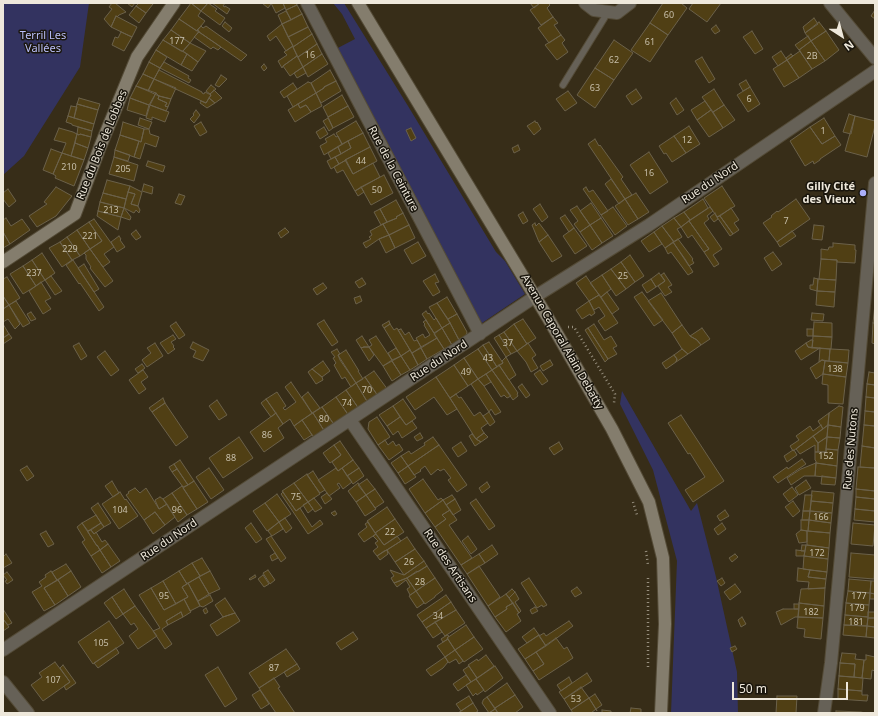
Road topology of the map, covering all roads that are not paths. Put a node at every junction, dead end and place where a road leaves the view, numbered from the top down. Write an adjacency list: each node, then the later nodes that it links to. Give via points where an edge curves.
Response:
1 (174, 3): 12 (main road, Rue du Bois de Lobbes, via 137,57 74,214)
2 (307, 3): 14 (street, Rue de la Ceinture)
3 (358, 3): 13 (main road, Avenue Caporal Alain Debatty)
4 (585, 3): 7 (street, via 594,10)
5 (630, 3): 7 (street, via 617,13)
6 (830, 3): 8 (street)
7 (608, 12): 10 (lane)
8 (875, 58)
9 (875, 71): 13 (street, Rue du Nord, via 649,225)
10 (563, 85)
11 (875, 185): 21 (street, Rue des Nutons)
12 (3, 262)
13 (536, 296): 14 (street, Rue du Nord); 20 (main road, Avenue Caporal Alain Debatty, via 612,429 650,502 663,558 665,624)
14 (480, 334): 15 (street, Rue du Nord)
15 (350, 420): 16 (street, Rue du Nord); 19 (street, Rue des Artisans)
16 (3, 650)
17 (3, 682): 18 (street)
18 (28, 713)
19 (550, 713)
20 (661, 713)
21 (824, 713)

